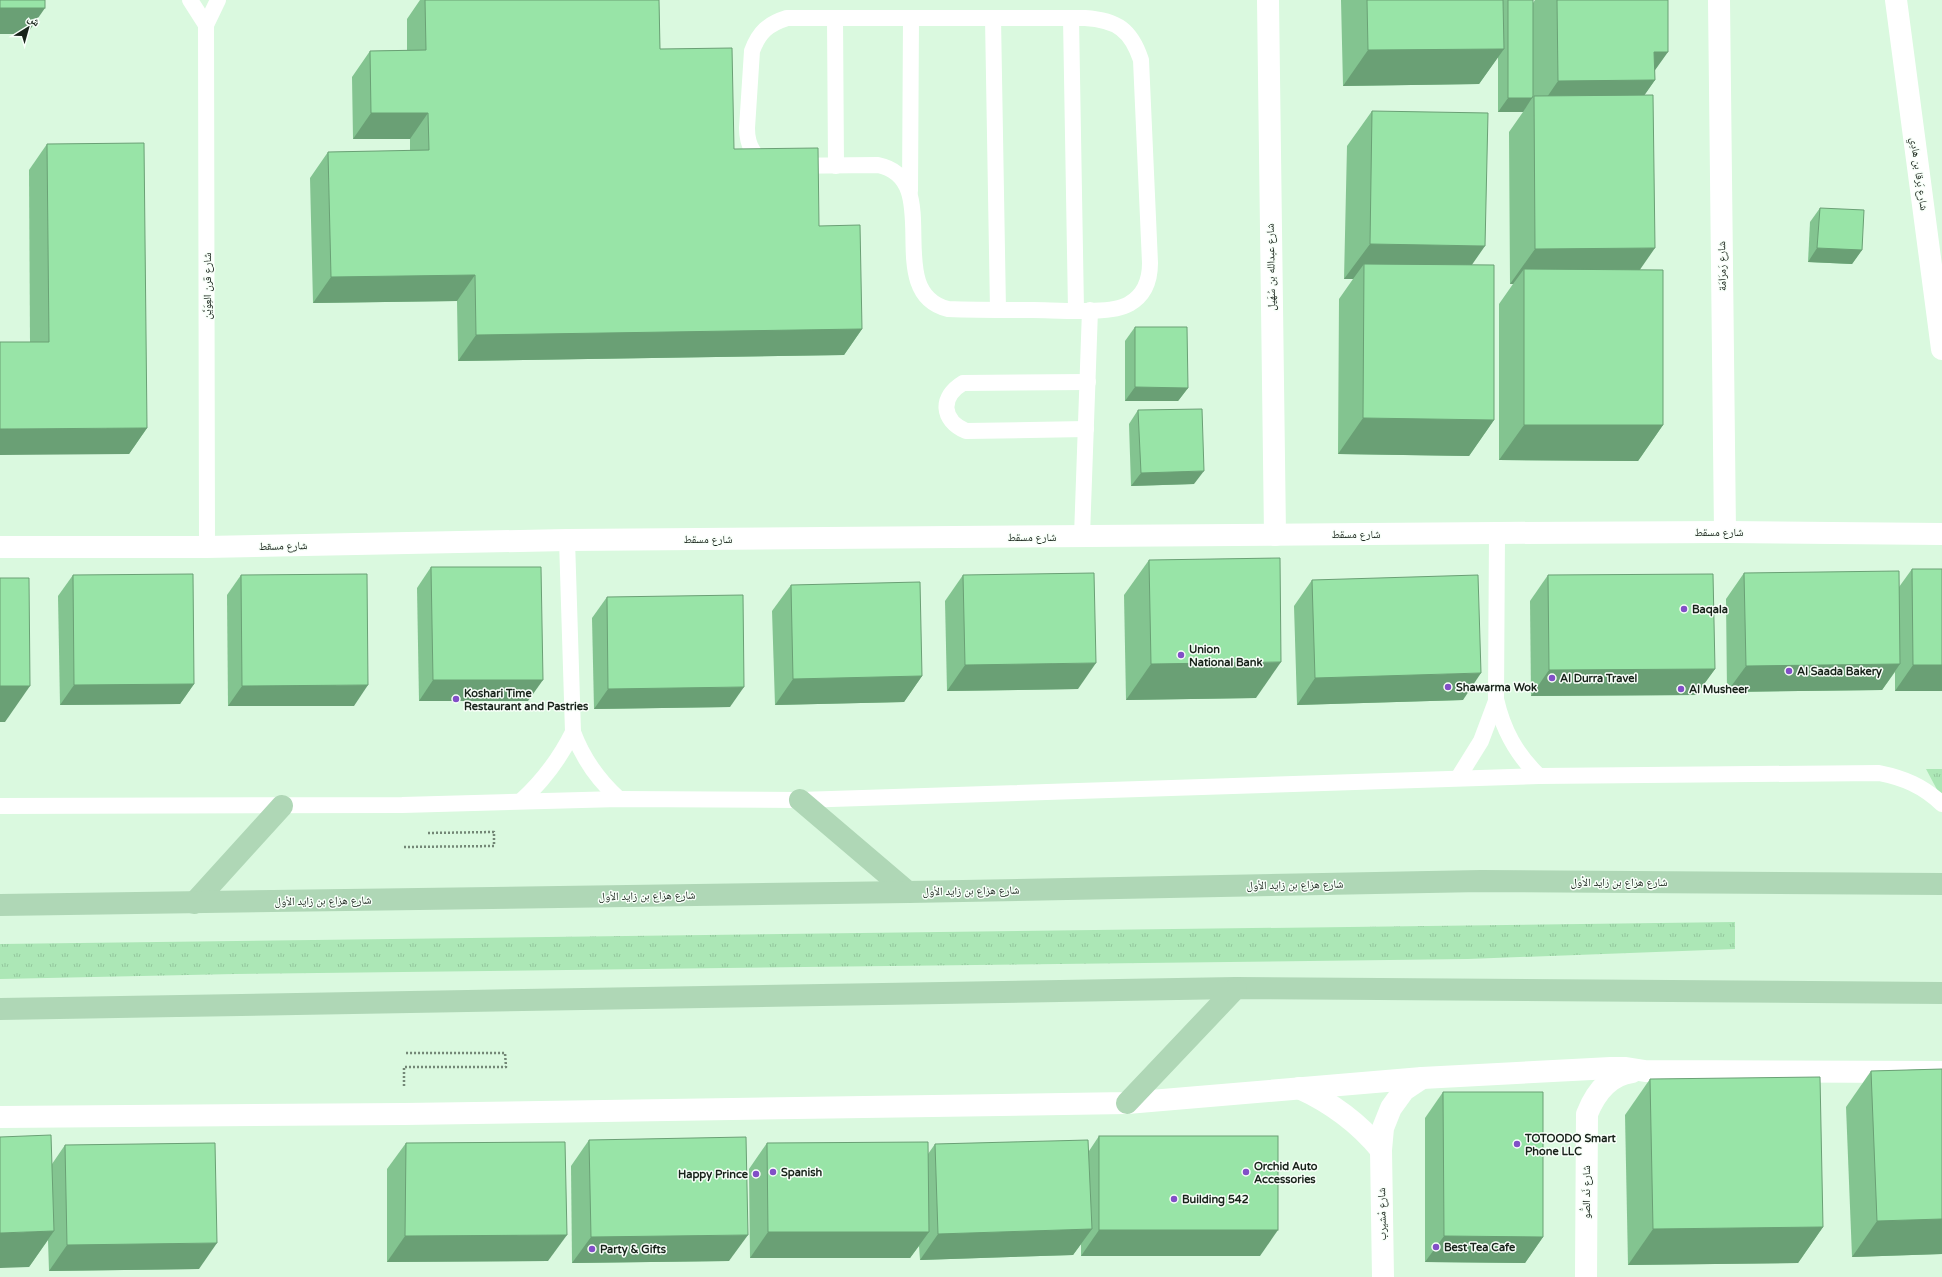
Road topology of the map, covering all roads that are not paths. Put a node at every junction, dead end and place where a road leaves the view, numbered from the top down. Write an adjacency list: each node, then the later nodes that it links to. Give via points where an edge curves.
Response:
1 (190, 0): 10 (lane)
2 (218, 0): 10 (lane, شارع قرن العِوَيَّن)
3 (1268, 0): 21 (street, شارع عبدالله بن سُهَيل)
4 (1719, 0): 18 (street, شارع رَمرَامَة)
5 (1896, 0): 15 (street, شارع بَرقا بن هادِي)
6 (836, 18): 7 (lane); 11 (lane); 11 (lane, via 787,18 775,21 764,28 752,51 747,137 756,156 774,166)
7 (911, 18): 8 (lane); 12 (lane)
8 (993, 18): 9 (lane); 13 (lane)
9 (1071, 18): 14 (lane); 14 (lane, via 1100,19 1115,24 1127,33 1136,45 1141,60 1150,275 1139,296 1129,304 1118,308)
10 (206, 25): 25 (lane, شارع قرن العِوَيَّن)
11 (836, 166): 12 (lane, via 887,167 902,178)
12 (910, 194): 13 (lane, via 917,281 925,297 948,310)
13 (998, 310): 14 (lane)
14 (1083, 310): 16 (lane)
15 (1942, 349)
16 (1088, 382): 17 (lane); 17 (lane, via 963,383 954,389 948,398 946,408 949,419 956,427 966,431)
17 (1086, 429): 22 (lane)
18 (1725, 532): 19 (street, شارع مسقط); 20 (street, شارع مسقط)
19 (1497, 533): 21 (street, شارع مسقط); 26 (lane)
20 (1942, 534)
21 (1275, 535): 22 (street, شارع مسقط)
22 (1082, 536): 23 (street, شارع مسقط)
23 (567, 540): 25 (street, شارع مسقط); 27 (lane)
24 (0, 547): 25 (street, شارع مسقط)
25 (207, 547)
26 (1496, 699): 28 (lane, via 1499,714 1511,742); 29 (lane, via 1481,741)
27 (573, 732): 30 (lane, via 596,776); 32 (lane, via 553,766)
28 (1539, 776): 29 (lane); 33 (lane, via 1879,773 1899,777 1918,785)
29 (1458, 778): 31 (lane)
30 (620, 799): 31 (lane); 32 (lane)
31 (800, 800): 37 (main road)
32 (521, 801): 35 (lane)
33 (1942, 804)
34 (0, 806): 35 (lane)
35 (282, 806): 38 (main road)
36 (1942, 884): 37 (main road, شارع هزاع بن زايد الأول, via 1481,881)
37 (908, 892): 38 (main road, شارع هزاع بن زايد الأول)
38 (194, 903): 39 (main road, شارع هزاع بن زايد الأول)
39 (0, 905)
40 (1236, 988): 41 (main road); 42 (main road); 47 (main road)
41 (1942, 993)
42 (0, 1008)
43 (1645, 1071): 44 (street); 45 (street, via 1611,1068); 51 (street, شارع نَد الصُّو, via 1615,1077 1597,1093 1587,1114)
44 (1942, 1072)
45 (1422, 1078): 46 (street); 49 (street, شارع مْشيرب, via 1404,1090 1391,1108 1383,1128)
46 (1299, 1088): 47 (street); 49 (street, via 1345,1113)
47 (1127, 1103): 48 (street)
48 (0, 1117)
49 (1381, 1150): 50 (street, شارع مْشيرب)
50 (1383, 1277)
51 (1586, 1277)

